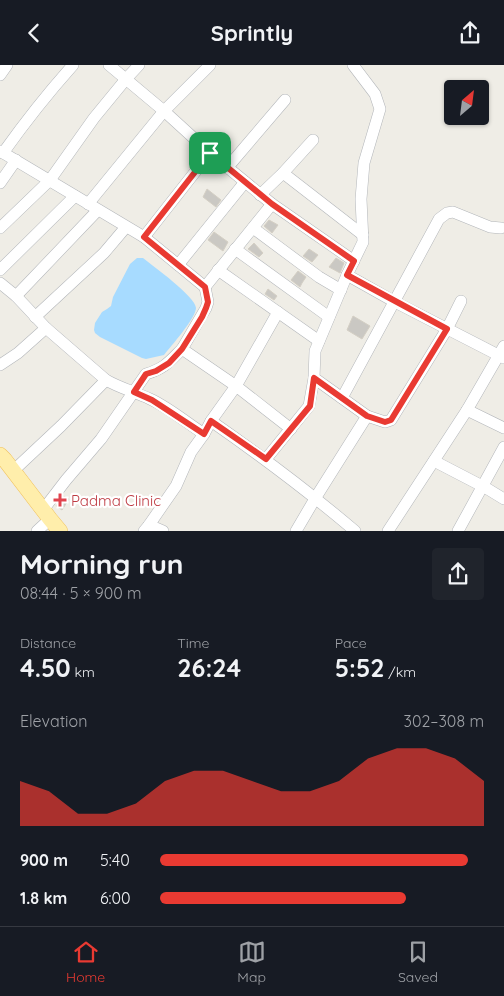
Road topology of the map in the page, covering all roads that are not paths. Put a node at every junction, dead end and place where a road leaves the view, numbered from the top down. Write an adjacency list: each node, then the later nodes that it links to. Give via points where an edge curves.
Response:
1 (7, 65): 7 (street)
2 (74, 65): 12 (street)
3 (109, 65): 8 (street)
4 (140, 65): 8 (street)
5 (210, 65): 10 (street)
6 (353, 65): 28 (street, via 375,94 380,109 364,163)
7 (0, 75)
8 (126, 79): 10 (street); 17 (street)
9 (285, 101): 15 (street)
10 (164, 111): 13 (street); 23 (street)
11 (313, 140): 16 (street)
12 (2, 152): 14 (street)
13 (210, 153): 15 (street); 29 (street)
14 (16, 160): 17 (street); 19 (street)
15 (228, 168): 18 (street)
16 (283, 173): 20 (street); 28 (street)
17 (50, 180): 21 (street); 26 (street)
18 (245, 182): 20 (street); 32 (street)
19 (0, 183)
20 (260, 195): 22 (street)
21 (75, 196): 23 (street); 33 (street)
22 (272, 204): 27 (street); 31 (street)
23 (93, 207): 25 (street); 39 (street)
24 (503, 226): 41 (street, via 490,227 453,212 447,213 439,219)
25 (126, 227): 29 (street); 43 (street, via 104,253)
26 (0, 228)
27 (253, 228): 30 (street); 38 (street, via 318,277)
28 (363, 235): 31 (street)
29 (144, 237): 32 (street)
30 (235, 249): 34 (street); 44 (street)
31 (354, 261): 35 (street)
32 (178, 265): 37 (street)
33 (0, 270)
34 (218, 270): 37 (street); 42 (street)
35 (347, 275): 38 (street); 41 (street)
36 (0, 283): 39 (street)
37 (205, 287): 48 (street, via 206,308)
38 (341, 290): 44 (street)
39 (16, 296): 43 (street)
40 (461, 301): 46 (street)
41 (395, 302): 46 (street); 55 (street)
42 (278, 312): 47 (street); 53 (street)
43 (35, 317): 45 (street)
44 (329, 317): 47 (street)
45 (46, 328): 50 (street); 52 (street)
46 (447, 329): 49 (street); 57 (street, via 391,420 385,422)
47 (319, 341): 51 (street, via 315,351)
48 (182, 349): 53 (street); 54 (street, via 169,363 146,374)
49 (502, 353): 56 (street)
50 (0, 365)
51 (314, 378): 55 (street); 60 (street, via 310,406)
52 (106, 380): 54 (street); 66 (street)
53 (236, 386): 58 (street); 60 (street)
54 (134, 392): 61 (street); 70 (street, via 101,439 66,480)
55 (342, 398): 57 (street)
56 (467, 410): 59 (street); 65 (street)
57 (367, 416): 68 (street)
58 (211, 421): 61 (street); 64 (street)
59 (504, 427)
60 (291, 429): 64 (street)
61 (204, 434): 71 (street, via 191,452 176,486)
62 (504, 447): 67 (street)
63 (0, 455): 66 (main road)
64 (266, 459): 68 (street)
65 (434, 461): 67 (street); 77 (street)
66 (13, 471): 70 (main road)
67 (483, 486): 69 (street); 78 (street)
68 (316, 497): 75 (street); 76 (street)
69 (504, 499)
70 (46, 515): 72 (street); 73 (main road)
71 (146, 528): 74 (street)
72 (38, 531)
73 (60, 531)
74 (162, 531)
75 (296, 531)
76 (355, 531)
77 (388, 531)
78 (458, 531)

